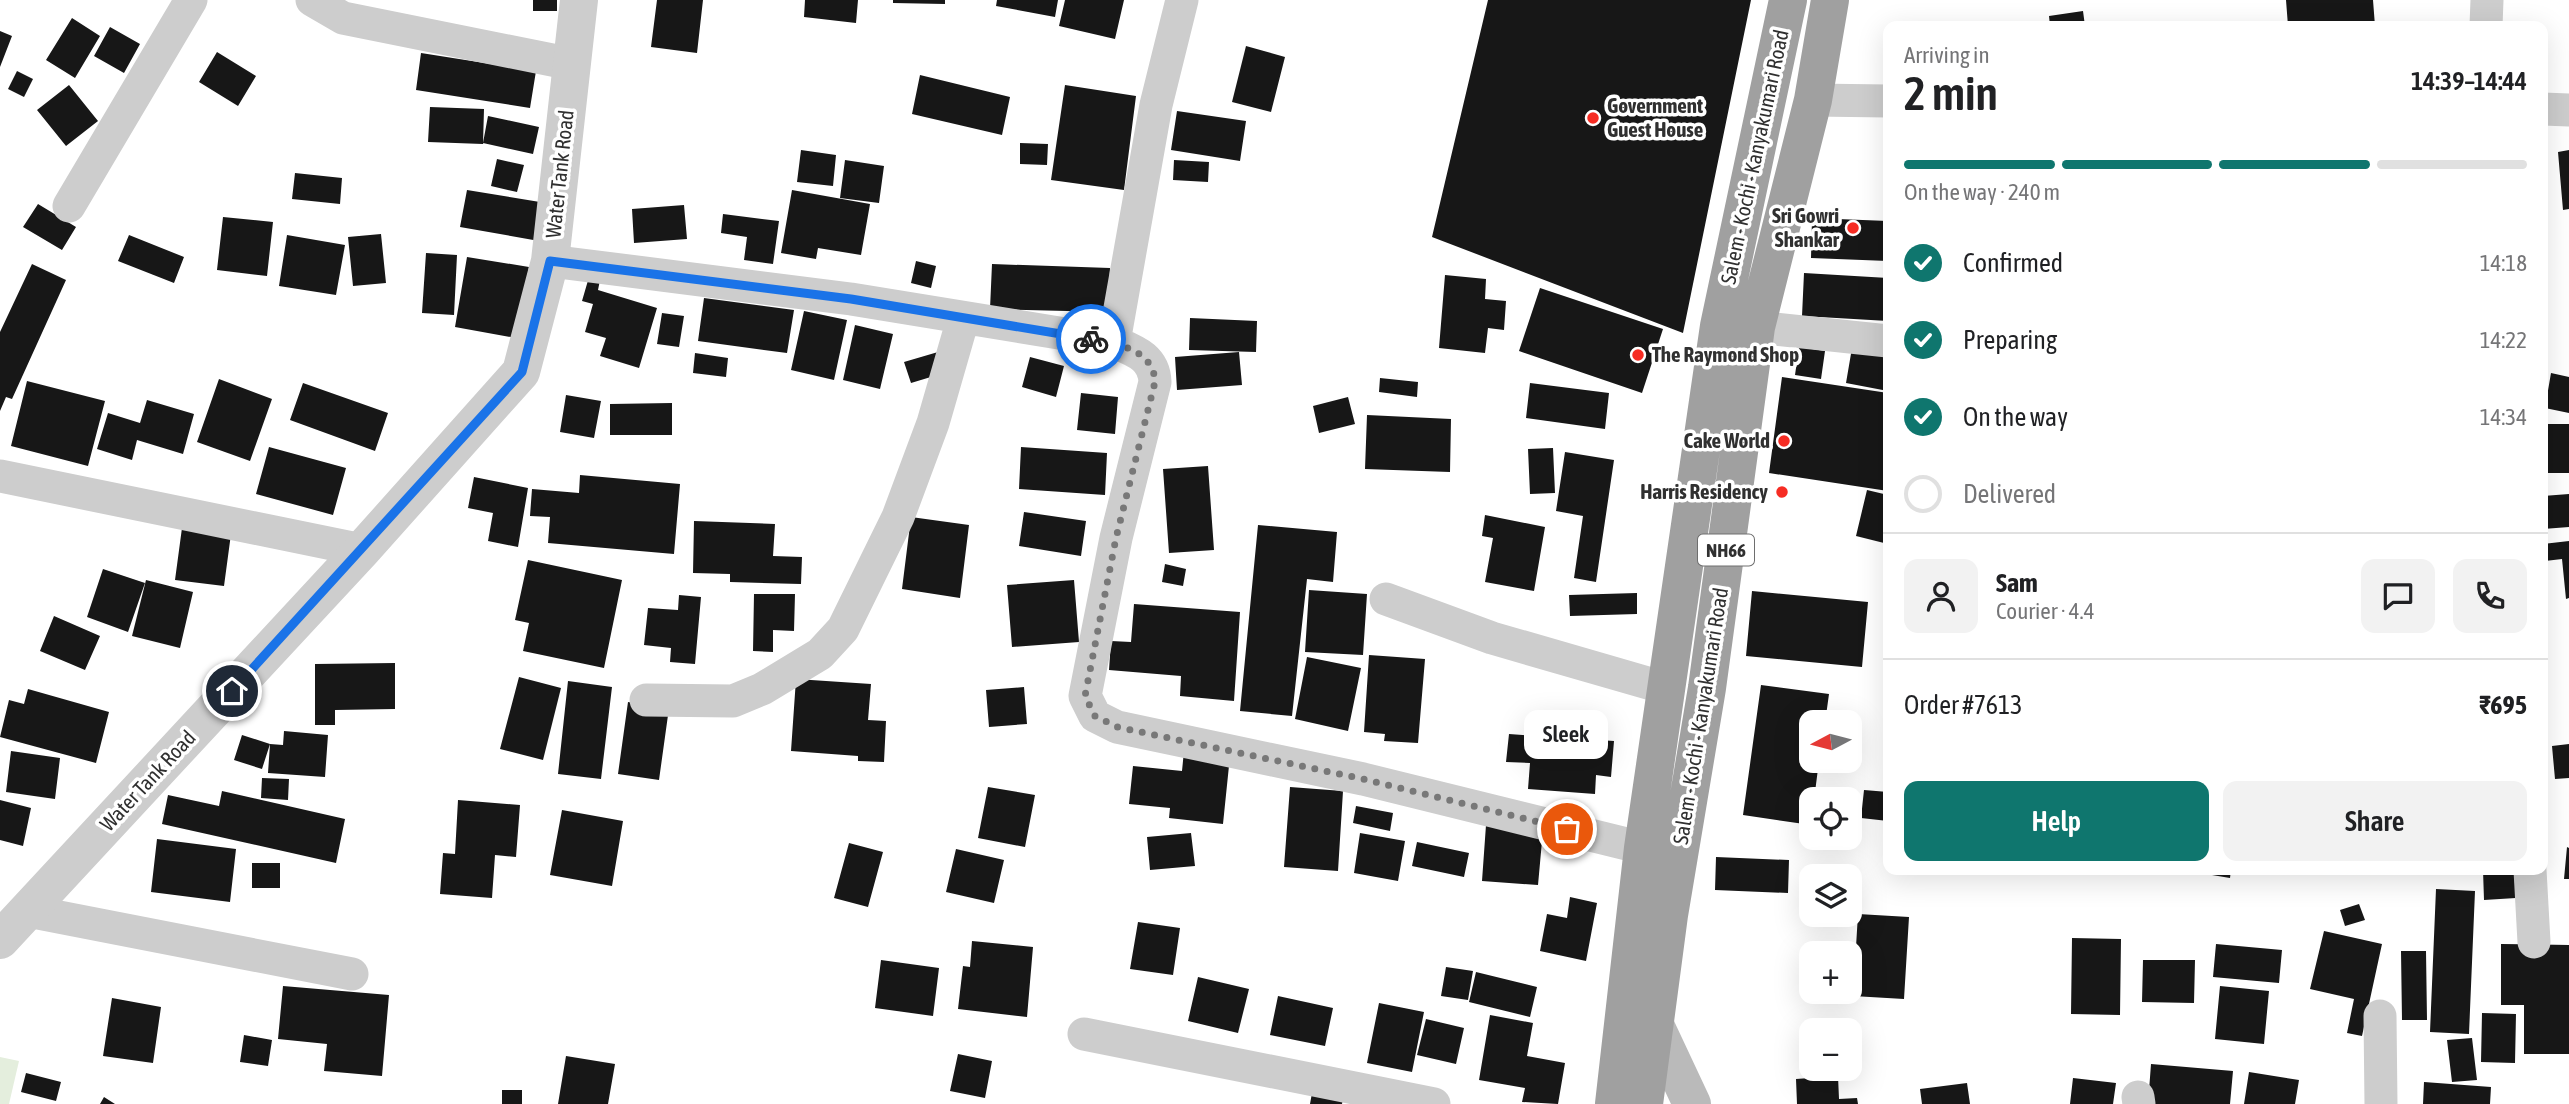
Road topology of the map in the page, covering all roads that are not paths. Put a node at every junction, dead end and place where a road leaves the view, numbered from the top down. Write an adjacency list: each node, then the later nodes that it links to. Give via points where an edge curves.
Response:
1 (191, 0): 15 (street)
2 (312, 0): 9 (street, via 343,18)
3 (579, 0): 9 (street, Water Tank Road)
4 (1182, 0): 21 (street, via 1157,105)
5 (1788, 0): 14 (highway, Salem - Kochi - Kanyakumari Road / NH66)
6 (1830, 0): 10 (highway, Salem - Kochi - Kanyakumari Road / NH66)
7 (2487, 0): 8 (street)
8 (2486, 21)
9 (572, 64): 17 (street, Water Tank Road)
10 (1813, 100): 11 (street); 16 (highway, Salem - Kochi - Kanyakumari Road / NH66)
11 (1883, 101)
12 (2548, 109): 13 (street)
13 (2569, 110)
14 (1745, 202): 16 (street); 25 (highway, Salem - Kochi - Kanyakumari Road / NH66, via 1719,327)
15 (69, 206)
16 (1785, 212): 19 (highway, Salem - Kochi - Kanyakumari Road / NH66)
17 (550, 261): 18 (street, via 851,299); 23 (street, Water Tank Road, via 522,372)
18 (963, 320): 21 (street); 26 (street, via 898,517 843,629 820,654 762,690 733,701)
19 (1756, 327): 20 (street); 34 (highway, Salem - Kochi - Kanyakumari Road / NH66, via 1707,688)
20 (1883, 340)
21 (1114, 342): 27 (street, via 1151,363 1155,382 1116,538 1085,696 1095,716 1117,727 1363,779)
22 (0, 476): 23 (street)
23 (362, 550): 29 (street, Water Tank Road)
24 (1386, 599): 25 (street, via 1492,638)
25 (1665, 688): 27 (highway, Salem - Kochi - Kanyakumari Road / NH66)
26 (646, 700)
27 (1643, 848): 34 (highway, Salem - Kochi - Kanyakumari Road / NH66)
28 (2530, 875): 31 (street)
29 (27, 911): 30 (street, Water Tank Road); 32 (street)
30 (0, 940)
31 (2535, 942)
32 (352, 974)
33 (2380, 1016): 40 (street)
34 (1638, 1020): 37 (highway, Salem - Kochi - Kanyakumari Road / NH66); 38 (highway, Salem - Kochi - Kanyakumari Road / NH66); 39 (main road)
35 (1083, 1034): 36 (street)
36 (1434, 1104)
37 (1614, 1104)
38 (1644, 1104)
39 (1692, 1104)
40 (2381, 1104)

